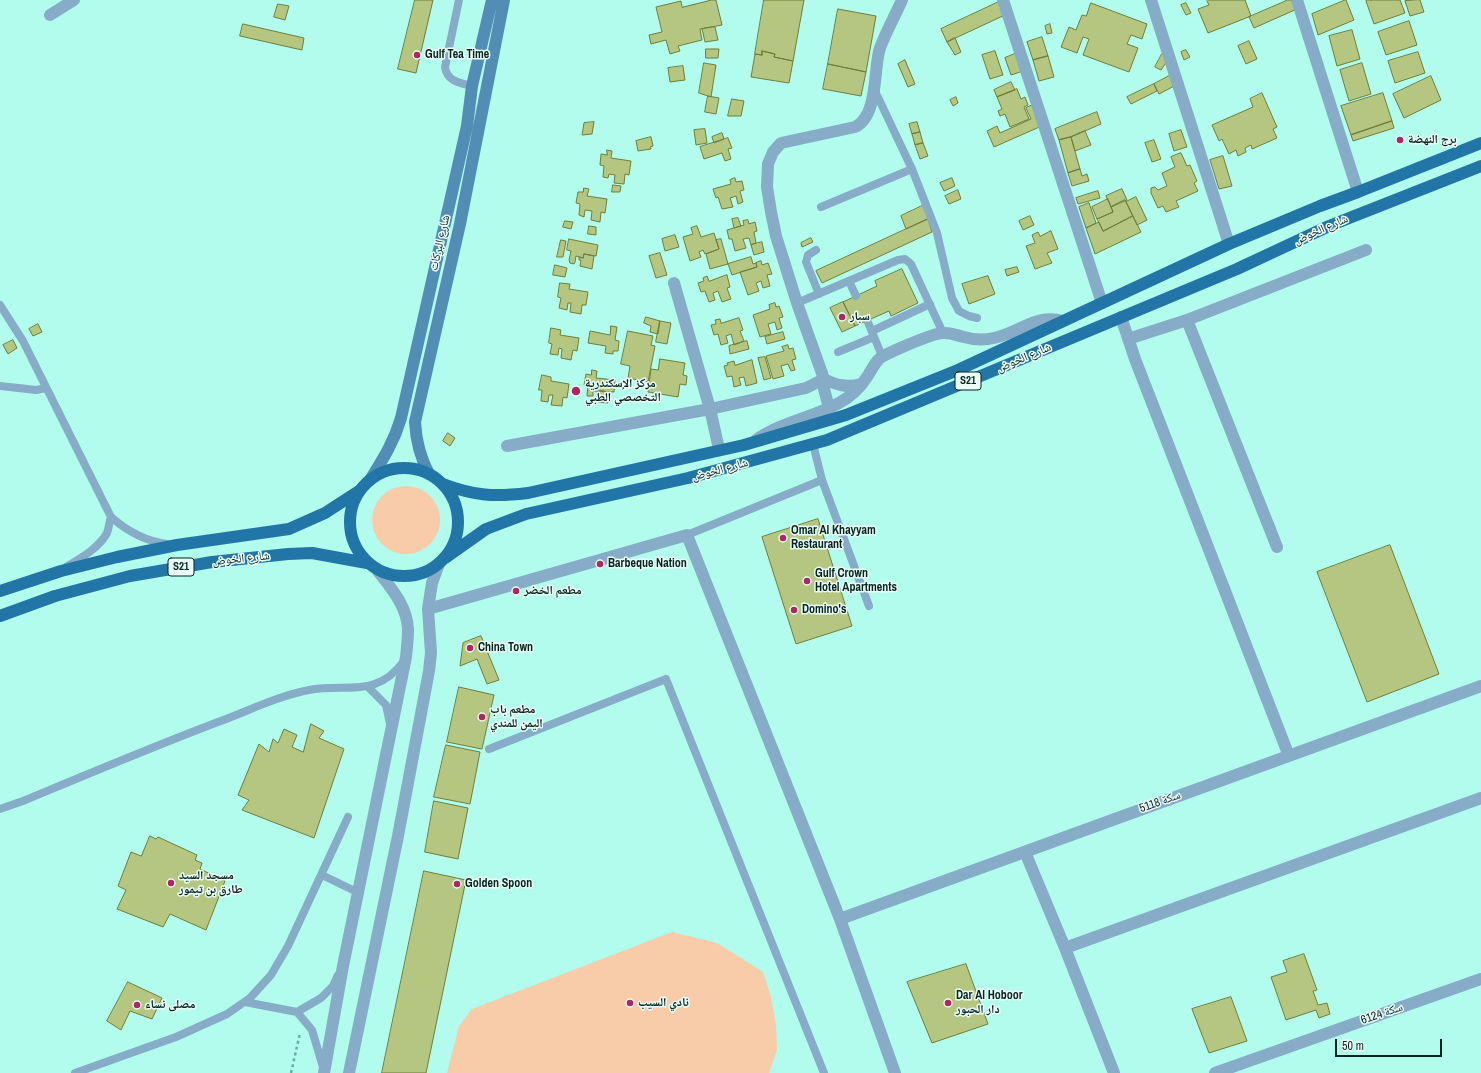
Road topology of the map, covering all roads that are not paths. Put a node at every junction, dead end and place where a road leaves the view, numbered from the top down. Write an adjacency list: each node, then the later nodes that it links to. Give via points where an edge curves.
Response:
1 (74, 0): 9 (street)
2 (459, 0): 10 (lane, via 445,67 447,75 455,81)
3 (492, 0): 10 (street, شارع البركات)
4 (504, 0): 17 (street, شارع البركات)
5 (902, 0): 11 (street, via 880,49)
6 (1003, 0): 26 (street)
7 (1152, 0): 18 (street)
8 (1297, 0): 15 (street)
9 (50, 15)
10 (472, 86): 17 (street, via 479,90 459,203); 50 (street, شارع البركات, via 467,126 397,433)
11 (874, 89): 14 (lane); 25 (street, via 866,117 861,124 782,143 773,152 768,164 767,187 776,236)
12 (1481, 143): 15 (main road, شارع الخوض / S21)
13 (1481, 166): 30 (main road, شارع الخوض / S21, via 1329,226 1237,269)
14 (912, 169): 16 (lane); 29 (lane, via 937,233 952,298 959,311)
15 (1358, 192): 18 (main road, شارع الخوض / S21)
16 (820, 207)
17 (460, 224): 49 (street, شارع البركات, via 415,422 418,448)
18 (1229, 244): 26 (main road, شارع الخوض / S21)
19 (816, 250): 23 (lane, via 808,255 806,262)
20 (1366, 250): 32 (street)
21 (849, 281): 23 (lane); 24 (lane); 27 (lane, via 898,260 905,260 911,264)
22 (674, 283): 44 (street)
23 (819, 294): 25 (lane)
24 (856, 296)
25 (797, 303): 39 (street)
26 (1102, 303): 33 (main road, شارع الخوض / S21)
27 (930, 304): 34 (lane); 35 (lane)
28 (0, 305): 42 (lane, via 23,341)
29 (976, 318)
30 (1121, 318): 36 (street); 46 (main road, شارع الخوض / S21)
31 (867, 320): 35 (lane)
32 (1187, 320): 36 (street); 57 (street)
33 (1063, 321): 34 (street, via 1039,320 986,340); 45 (main road, شارع الخوض / S21, via 958,370 846,415)
34 (943, 333): 38 (street)
35 (873, 334): 37 (lane); 38 (lane)
36 (1128, 339): 71 (street)
37 (838, 352)
38 (882, 356): 40 (street)
39 (824, 379): 40 (street, via 838,385); 43 (street); 44 (street, via 806,388)
40 (861, 384): 43 (street, via 847,398)
41 (0, 386): 42 (lane, via 36,390)
42 (46, 388): 54 (lane)
43 (829, 408): 45 (street, via 778,426)
44 (710, 409): 47 (street); 48 (street)
45 (752, 442): 48 (main road, شارع الخوض / S21)
46 (813, 444): 51 (lane); 58 (main road, شارع الخوض / S21, via 688,478 526,514 486,529)
47 (507, 446)
48 (720, 450): 52 (main road, شارع الخوض / S21, via 506,496 465,492)
49 (430, 474): 50 (main road, S21, via 415,469 399,468 383,472); 52 (main road, S21)
50 (370, 480): 53 (main road, S21)
51 (822, 480): 55 (lane); 63 (lane)
52 (443, 484): 58 (main road, S21, via 452,497 458,513 458,529 454,544)
53 (359, 491): 56 (main road, شارع الخوض / S21, via 325,513 289,529); 59 (main road, S21, via 352,505 349,520 351,536 357,551)
54 (111, 518): 56 (lane, via 141,538); 60 (lane, via 107,532 100,542)
55 (687, 535): 64 (street); 78 (street)
56 (177, 545): 60 (main road, شارع الخوض / S21)
57 (1277, 547)
58 (442, 561): 61 (main road, S21, via 425,573 410,577); 64 (street, via 432,584)
59 (367, 563): 61 (main road, S21); 65 (main road, شارع الخوض / S21, via 312,553 212,562 122,578 55,596)
60 (61, 571): 62 (main road, شارع الخوض / S21)
61 (378, 571): 66 (street, via 398,597 404,611 408,627)
62 (0, 591)
63 (869, 606)
64 (428, 609): 86 (street, via 431,653 429,671)
65 (0, 616)
66 (406, 657): 68 (lane, via 398,669 388,677); 69 (street)
67 (1481, 686): 71 (street, سكة 5118)
68 (368, 687): 69 (lane, via 386,706); 73 (lane, via 310,690 282,698)
69 (392, 729): 77 (street)
70 (489, 749): 87 (lane, via 666,679)
71 (1289, 756): 75 (street, سكة 5118)
72 (1481, 798): 79 (street)
73 (0, 809)
74 (348, 817): 76 (lane)
75 (1025, 852): 78 (street, سكة 5118); 79 (street)
76 (322, 875): 77 (lane); 82 (lane, via 271,975)
77 (359, 892): 80 (street)
78 (840, 919): 88 (street)
79 (1065, 948): 89 (street)
80 (343, 966): 83 (lane, via 333,986 321,998); 84 (street)
81 (1481, 979): 90 (street, سكة 6124)
82 (245, 1002): 83 (lane); 85 (lane, via 227,1014 176,1037)
83 (296, 1012): 84 (lane, via 312,1030)
84 (324, 1072)
85 (75, 1073)
86 (349, 1073)
87 (824, 1073)
88 (895, 1073)
89 (1114, 1073)
90 (1215, 1073)

